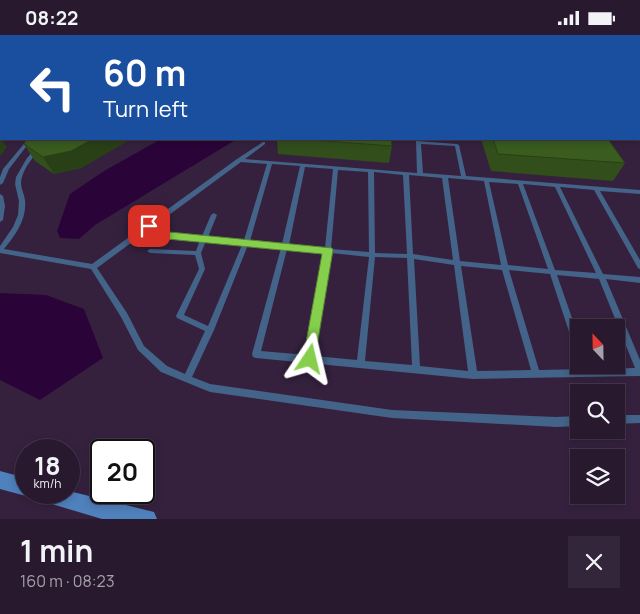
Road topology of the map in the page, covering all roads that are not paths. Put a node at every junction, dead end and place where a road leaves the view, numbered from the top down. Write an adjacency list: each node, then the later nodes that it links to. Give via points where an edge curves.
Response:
1 (28, 140): 14 (lane, via 6,169)
2 (44, 140): 27 (lane, via 20,174 18,182 23,213)
3 (263, 143): 4 (lane)
4 (239, 160): 5 (lane); 22 (lane)
5 (270, 163): 6 (lane); 24 (lane)
6 (303, 165): 7 (lane); 25 (lane)
7 (336, 168): 8 (lane); 26 (lane)
8 (371, 171): 9 (lane); 30 (lane)
9 (406, 174): 10 (lane); 31 (lane)
10 (420, 175): 11 (lane); 12 (lane, via 418,142 457,145)
11 (445, 177): 12 (lane); 32 (lane)
12 (464, 178): 13 (lane)
13 (486, 180): 15 (lane); 35 (lane)
14 (0, 183)
15 (520, 183): 16 (lane); 36 (lane)
16 (557, 186): 17 (lane); 37 (lane)
17 (596, 189): 18 (lane); 33 (lane)
18 (639, 194)
19 (0, 195): 21 (lane)
20 (214, 215): 23 (lane)
21 (0, 220)
22 (149, 226): 23 (lane, via 167,235); 34 (lane)
23 (205, 239): 24 (lane); 29 (lane)
24 (246, 243): 25 (lane); 40 (lane)
25 (285, 246): 26 (lane); 41 (lane, via 256,354)
26 (328, 250): 30 (lane); 41 (lane)
27 (0, 251): 34 (lane)
28 (150, 251): 29 (lane)
29 (198, 253): 40 (lane, via 202,269 180,316)
30 (372, 255): 31 (lane); 42 (lane)
31 (410, 256): 32 (lane); 43 (lane)
32 (457, 263): 35 (lane); 48 (lane)
33 (640, 266)
34 (93, 267): 49 (lane, via 141,348 164,369)
35 (505, 267): 36 (lane); 47 (lane)
36 (553, 271): 37 (lane); 39 (lane)
37 (601, 276): 38 (lane); 46 (lane)
38 (640, 280)
39 (570, 323)
40 (210, 330): 49 (lane)
41 (310, 359): 42 (lane)
42 (361, 364): 43 (lane)
43 (416, 369): 48 (lane)
44 (625, 370): 46 (lane)
45 (570, 371): 47 (lane)
46 (640, 371)
47 (536, 374): 48 (lane)
48 (473, 375)
49 (187, 378): 52 (lane, via 210,388 392,414)
50 (640, 419): 51 (lane)
51 (625, 420)
52 (570, 421)
53 (0, 479): 54 (main road)
54 (15, 484)
55 (80, 503): 56 (main road)
56 (146, 519)

